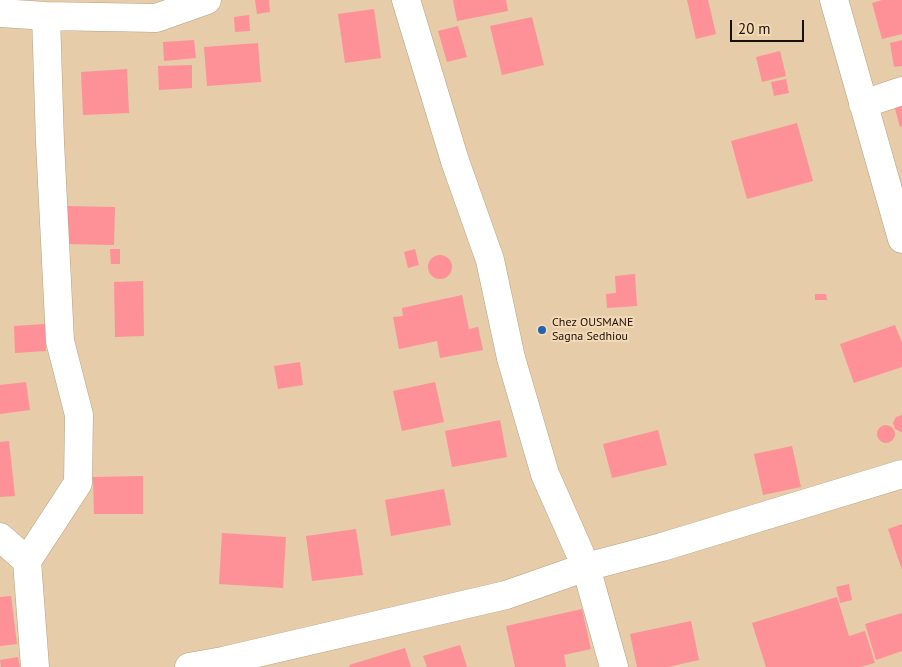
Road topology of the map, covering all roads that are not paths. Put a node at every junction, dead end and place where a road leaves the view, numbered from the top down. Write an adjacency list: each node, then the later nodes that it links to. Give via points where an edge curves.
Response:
1 (207, 0): 5 (street, via 156,18)
2 (406, 0): 12 (street, via 455,161 490,260 511,358 545,474)
3 (834, 0): 7 (street)
4 (0, 13): 5 (street)
5 (46, 16): 11 (street, via 60,342 79,415 78,483)
6 (902, 91): 7 (street)
7 (863, 104): 8 (street)
8 (902, 240)
9 (902, 474): 12 (street)
10 (0, 536): 11 (street)
11 (27, 561): 13 (street)
12 (586, 567): 14 (street, via 506,595); 15 (street)
13 (35, 667)
14 (189, 667)
15 (614, 667)

